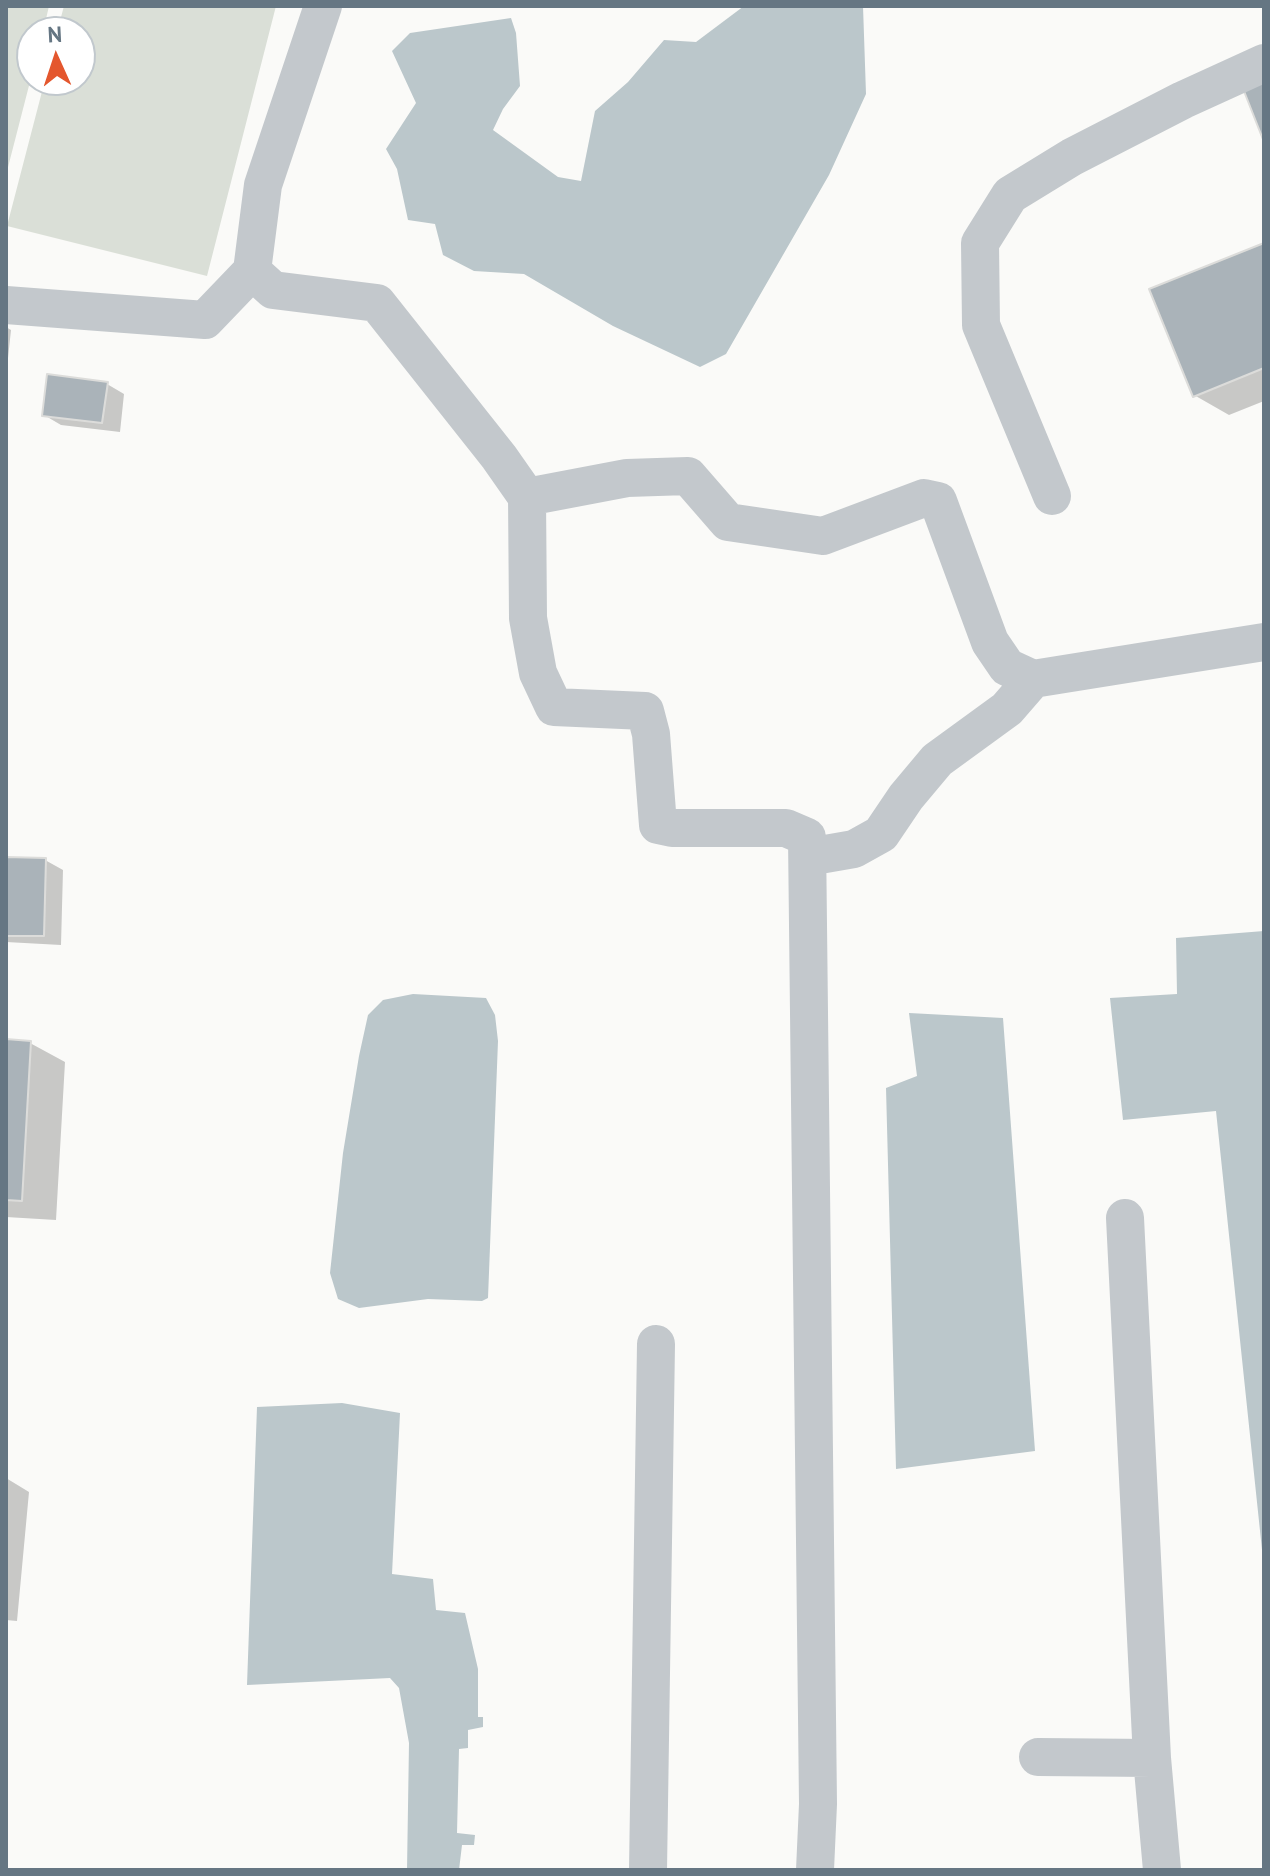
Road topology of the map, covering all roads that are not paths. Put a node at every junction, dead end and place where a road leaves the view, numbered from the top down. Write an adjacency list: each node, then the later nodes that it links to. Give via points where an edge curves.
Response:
1 (323, 6): 3 (street, via 263,185)
2 (1264, 63): 5 (street, via 1072,157 1010,195 980,243 981,325)
3 (252, 271): 4 (street, via 205,320); 6 (street, via 273,290 377,303)
4 (6, 305)
5 (1052, 496)
6 (527, 497): 8 (street, via 627,478 688,476 728,522 823,536 924,498 938,501 990,642 1007,667); 9 (street, via 528,618 538,673 554,707 645,711 658,825 786,828 807,837)
7 (1264, 642): 8 (street)
8 (1033, 679): 9 (street, via 1007,709 937,760 881,834 854,849)
9 (808, 857): 15 (street)
10 (1125, 1218): 13 (street)
11 (656, 1344): 14 (street)
12 (1038, 1757): 13 (street)
13 (1152, 1758): 16 (street)
14 (648, 1870)
15 (815, 1870)
16 (1162, 1870)

